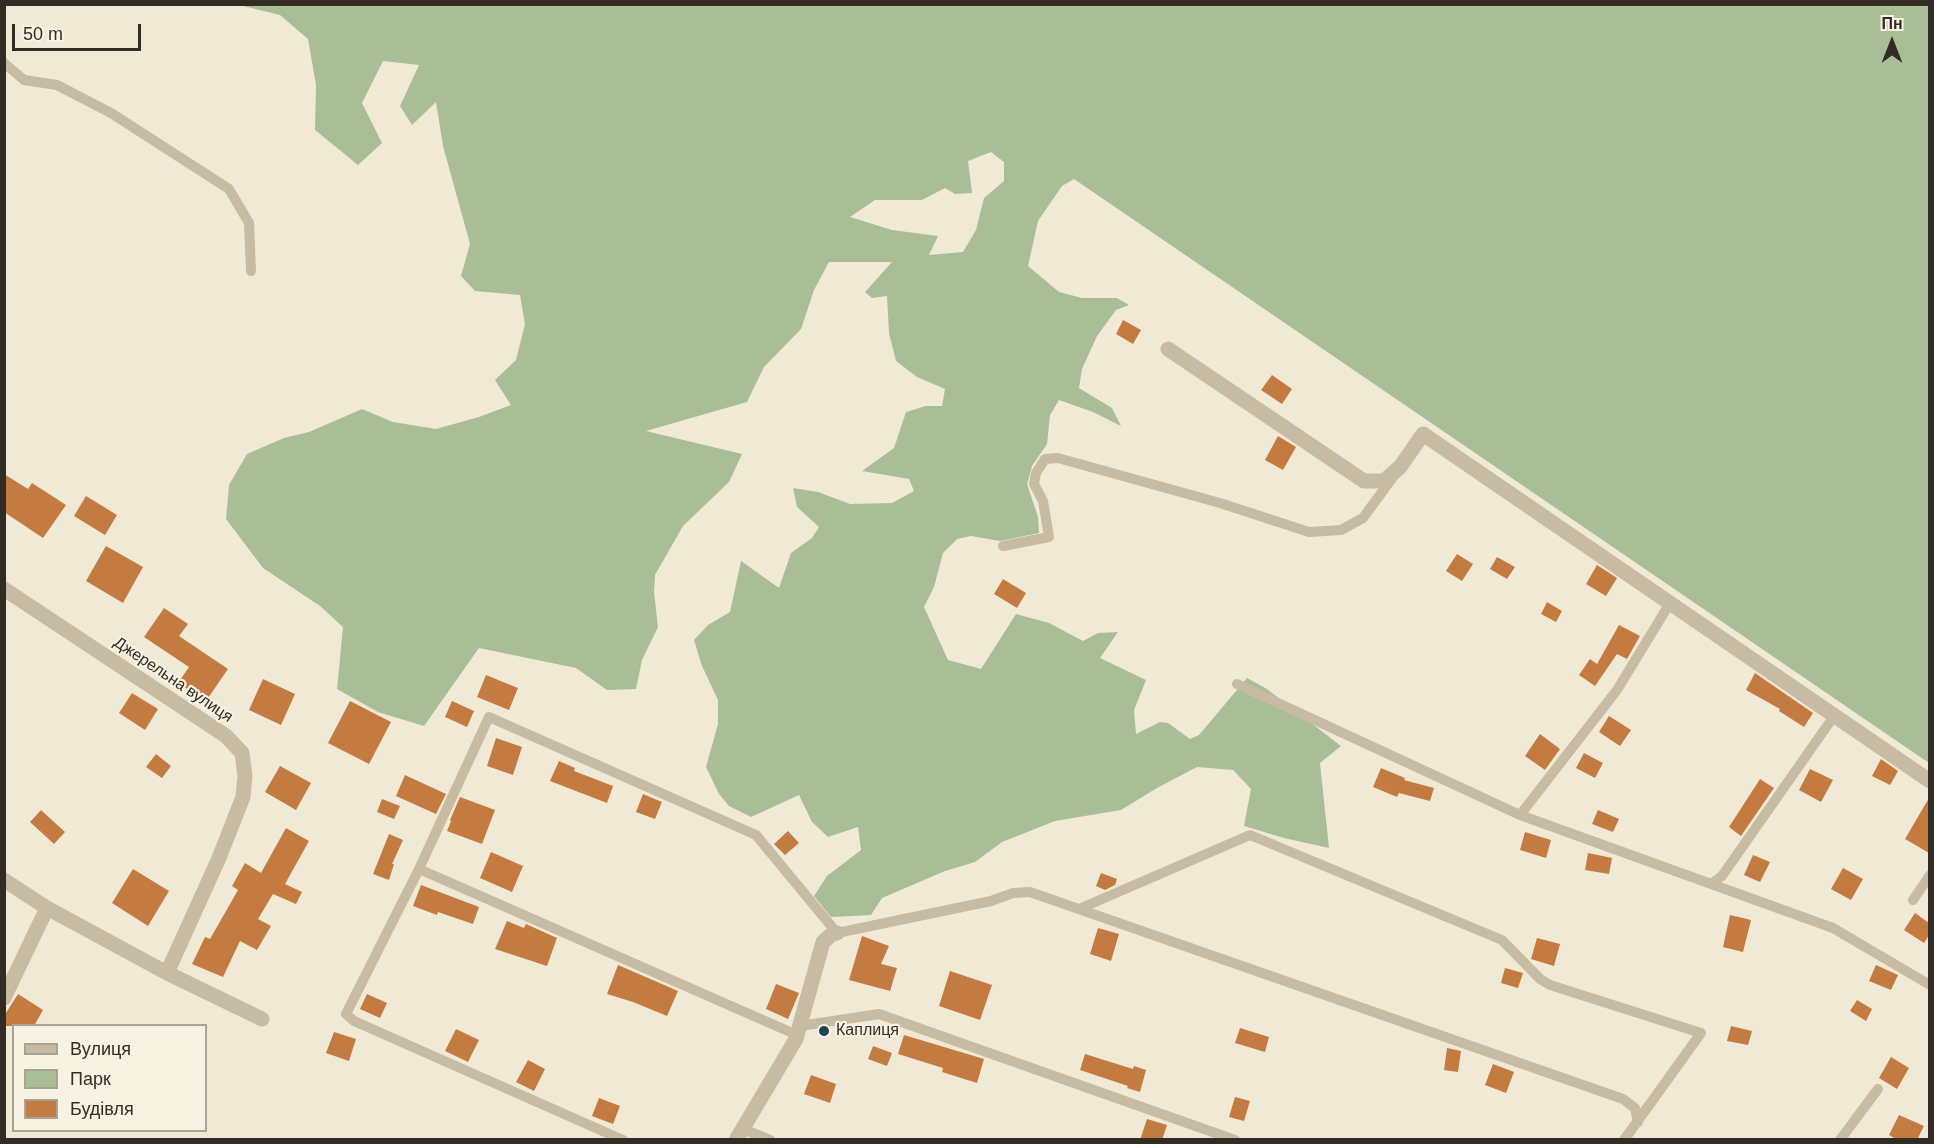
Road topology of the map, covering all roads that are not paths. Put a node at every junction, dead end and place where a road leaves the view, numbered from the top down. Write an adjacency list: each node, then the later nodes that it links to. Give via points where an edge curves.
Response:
1 (4, 63): 2 (lane, via 24,80 57,85 111,113 229,189 249,223)
2 (251, 271)
3 (1168, 349): 4 (street, via 1364,481 1384,481)
4 (1400, 466): 5 (lane, via 1363,518 1341,530 1309,532 1058,458 1046,459 1034,484 1043,501 1049,537); 7 (street, via 1423,434)
5 (1003, 546)
6 (4, 589): 20 (street, Джерельна вулиця, via 226,735 242,753 243,797)
7 (1670, 603): 9 (street); 11 (lane, via 1617,690)
8 (1237, 684): 11 (lane)
9 (1834, 716): 10 (street); 15 (lane, via 1722,876)
10 (1929, 781)
11 (1520, 815): 15 (lane)
12 (419, 869): 19 (lane, via 489,717 756,835); 24 (lane); 28 (lane, via 346,1014 354,1021)
13 (1929, 875): 16 (lane)
14 (4, 880): 17 (street)
15 (1711, 884): 21 (lane, via 1833,928)
16 (1913, 900)
17 (47, 908): 20 (street); 22 (street)
18 (1079, 909): 19 (lane, via 1030,892 1013,893); 26 (lane, via 1623,1099 1635,1108); 26 (lane, via 1250,835 1502,940 1550,985 1701,1033)
19 (837, 933): 24 (street, via 823,942)
20 (167, 973): 23 (street)
21 (1929, 985)
22 (4, 998)
23 (262, 1018)
24 (798, 1030): 27 (street); 30 (lane, via 879,1014)
25 (1878, 1089): 32 (lane)
26 (1638, 1122): 31 (lane)
27 (739, 1134): 29 (lane)
28 (623, 1140)
29 (770, 1140)
30 (1235, 1140)
31 (1624, 1140)
32 (1839, 1140)

